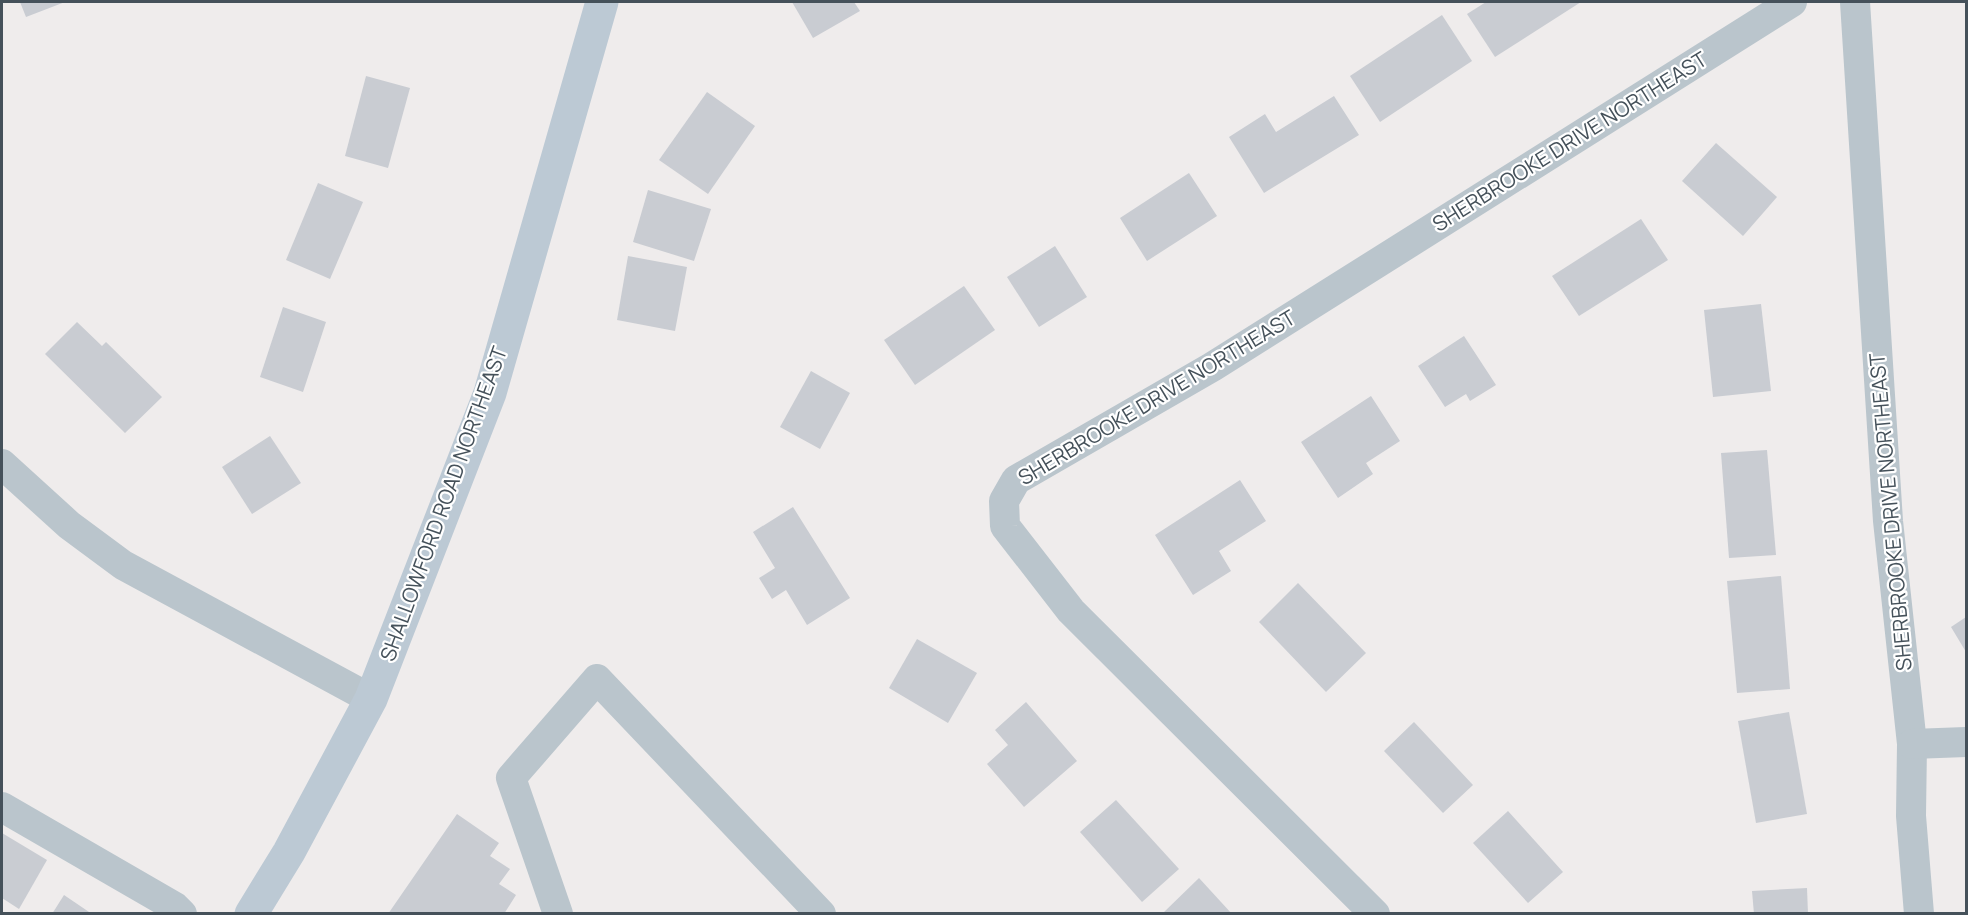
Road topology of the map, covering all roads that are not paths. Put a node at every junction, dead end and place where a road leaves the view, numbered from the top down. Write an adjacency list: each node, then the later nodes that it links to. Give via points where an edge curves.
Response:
1 (602, 2): 5 (street, SHALLOWFORD ROAD NORTHEAST, via 490,393)
2 (1792, 2): 13 (street, SHERBROOKE DRIVE NORTHEAST, via 1212,367 1016,480 1004,501 1005,526 1071,611)
3 (1855, 2): 7 (street, SHERBROOKE DRIVE NORTHEAST, via 1888,521)
4 (2, 464): 5 (street, via 69,525 123,565)
5 (371, 699): 10 (street, SHALLOWFORD ROAD NORTHEAST)
6 (1966, 742): 7 (street)
7 (1912, 744): 14 (street, SHERBROOKE DRIVE NORTHEAST, via 1911,816)
8 (2, 807): 9 (street)
9 (182, 914)
10 (251, 914)
11 (558, 914): 12 (street, via 511,778 597,679)
12 (821, 914)
13 (1375, 914)
14 (1919, 914)

